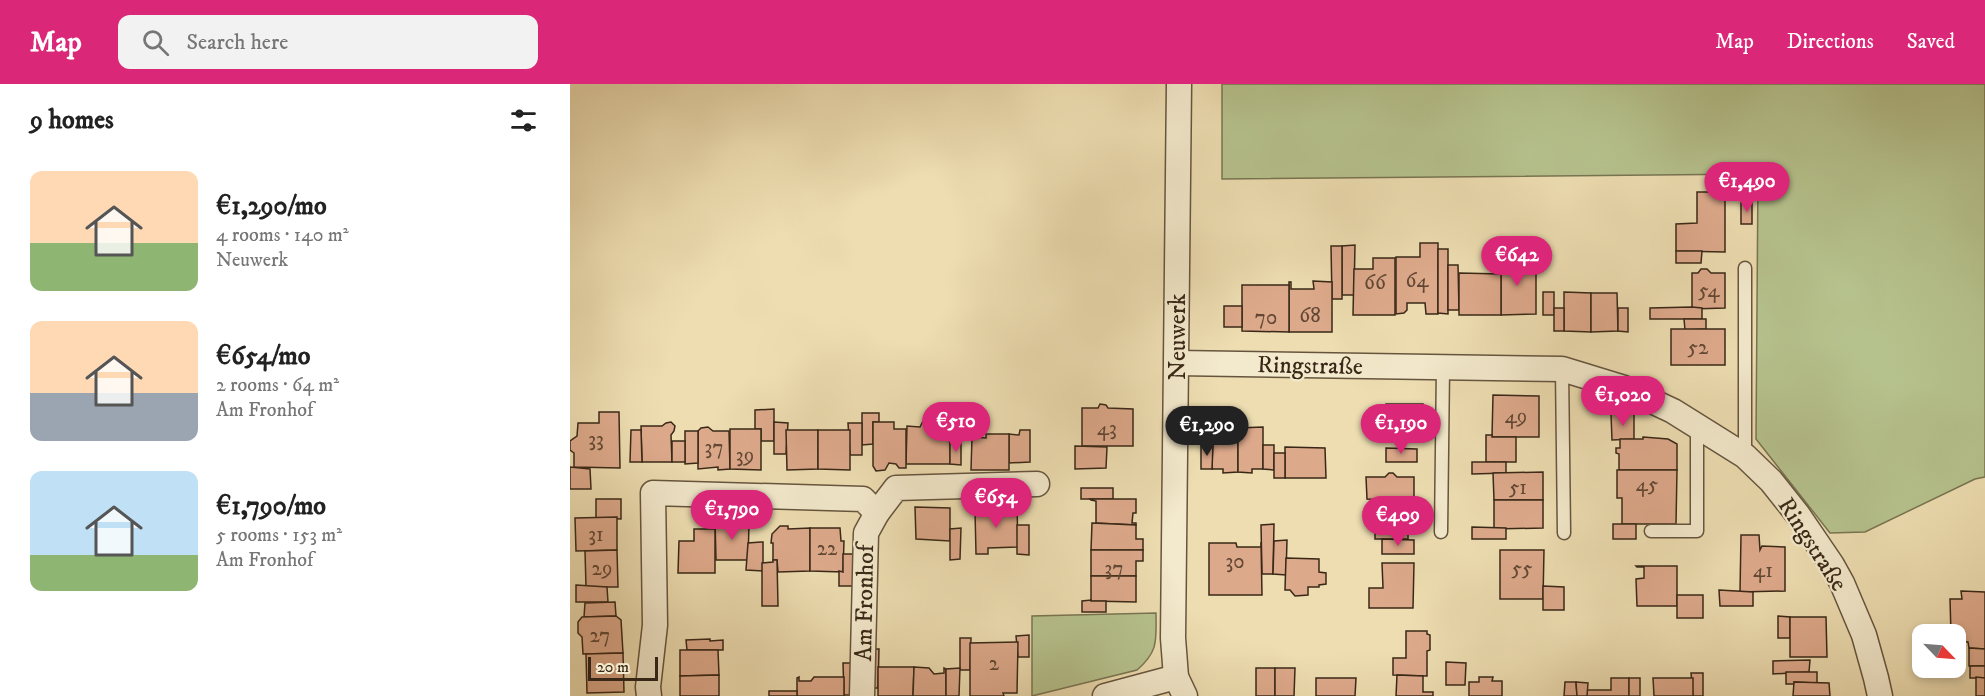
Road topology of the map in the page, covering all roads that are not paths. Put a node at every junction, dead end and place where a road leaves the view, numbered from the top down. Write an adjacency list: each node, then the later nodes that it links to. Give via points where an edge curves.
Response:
1 (1179, 84): 3 (street, Neuwerk)
2 (1745, 268): 7 (lane)
3 (1177, 363): 4 (street, Ringstraße); 13 (street, Neuwerk, via 1173,638)
4 (1443, 367): 5 (street, Ringstraße); 11 (lane)
5 (1562, 369): 6 (street, Ringstraße, via 1624,388); 12 (lane)
6 (1697, 426): 7 (street, Ringstraße); 10 (lane, via 1697,531)
7 (1745, 456): 17 (street, Ringstraße, via 1784,498 1832,565 1864,635)
8 (1037, 484): 9 (street, Am Fronhof, via 896,488)
9 (877, 513): 14 (street, Am Fronhof, via 863,499 653,493 655,625); 15 (street, Am Fronhof, via 866,533)
10 (1651, 531)
11 (1441, 532)
12 (1564, 533)
13 (1181, 686): 16 (street)
14 (649, 696)
15 (862, 696)
16 (1105, 696)
17 (1880, 696)

